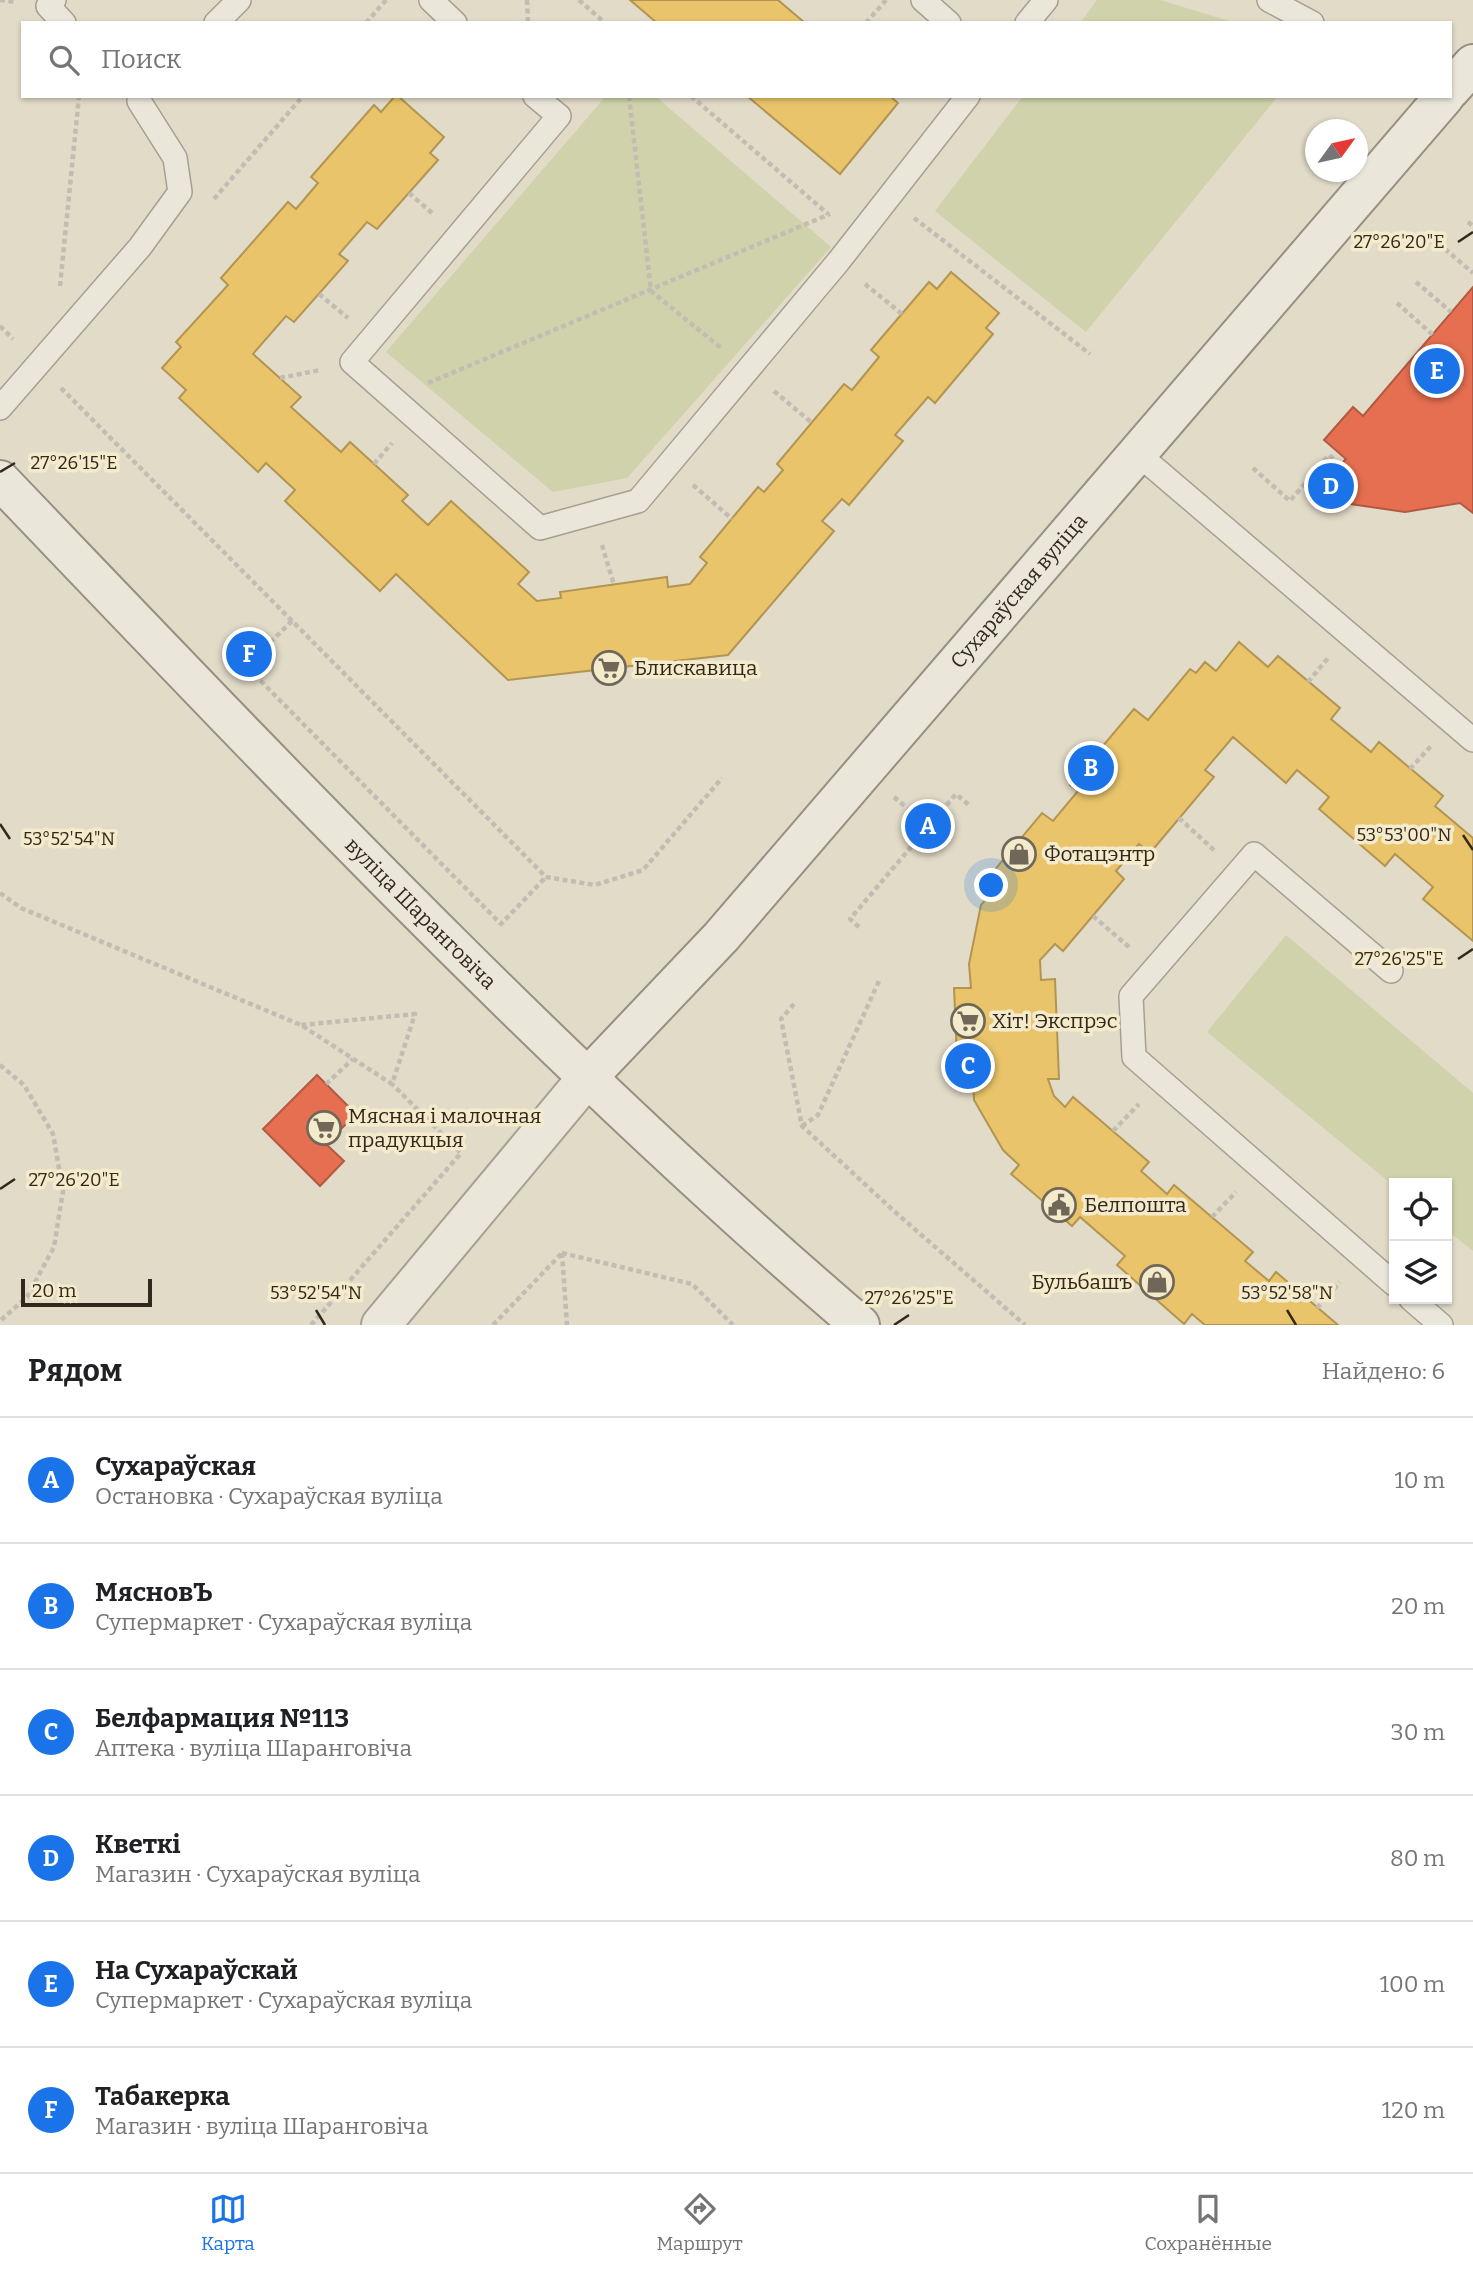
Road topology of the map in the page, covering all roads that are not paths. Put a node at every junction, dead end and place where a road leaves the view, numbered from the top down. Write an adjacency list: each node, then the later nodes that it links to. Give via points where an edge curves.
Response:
1 (54, 0): 7 (lane, via 48,6)
2 (239, 0): 8 (lane)
3 (431, 0): 9 (lane)
4 (923, 0): 10 (lane)
5 (1046, 0): 11 (lane)
6 (1269, 0): 12 (lane)
7 (62, 21)
8 (218, 21)
9 (453, 21)
10 (947, 21)
11 (1029, 21)
12 (1308, 21)
13 (1473, 64): 14 (main road, Сухараўская вуліца)
14 (1452, 86)
15 (139, 98): 19 (lane, via 175,158 180,192 140,247)
16 (537, 98): 17 (lane, via 559,116 352,362 540,528 638,501 838,262)
17 (966, 98)
18 (1440, 98): 20 (main road, Сухараўская вуліца)
19 (0, 408)
20 (1138, 454): 22 (lane); 24 (main road, Сухараўская вуліца, via 721,937)
21 (0, 480): 24 (main road, вуліца Шаранговіча, via 237,727)
22 (1473, 740)
23 (1391, 971): 25 (lane, via 1254,854 1131,996 1134,1057)
24 (587, 1079): 27 (main road, Сухараўская вуліца); 28 (main road, вуліца Шаранговіча, via 746,1227)
25 (1389, 1280)
26 (1417, 1304): 29 (lane)
27 (380, 1325)
28 (860, 1325)
29 (1441, 1325)

